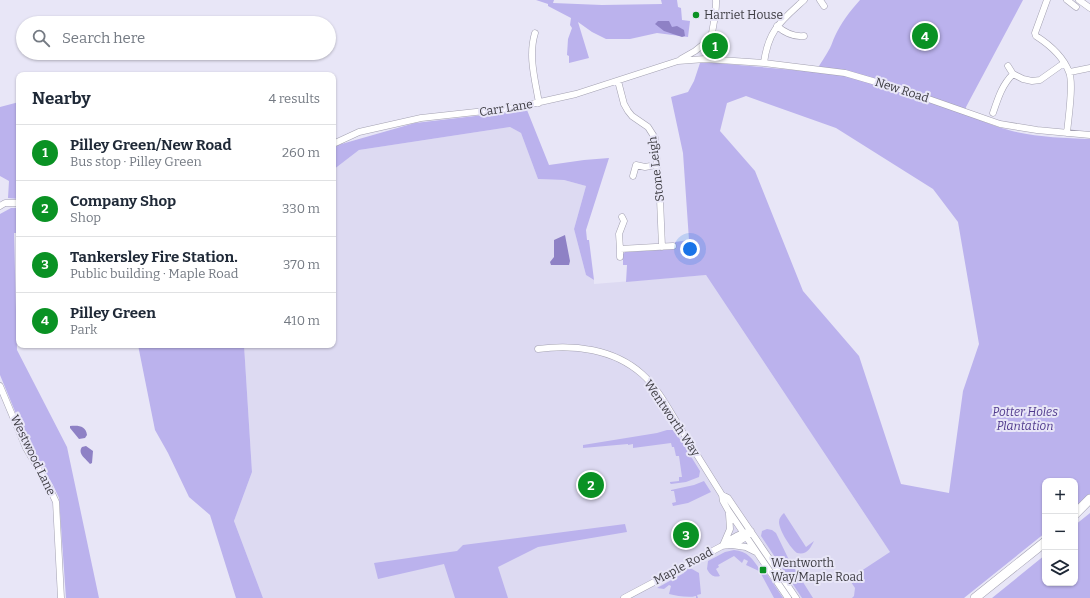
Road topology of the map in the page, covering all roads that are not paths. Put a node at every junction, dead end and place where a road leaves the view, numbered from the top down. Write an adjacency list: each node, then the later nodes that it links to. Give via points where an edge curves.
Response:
1 (716, 0): 13 (street, via 716,15)
2 (804, 0): 10 (street)
3 (820, 0): 7 (street)
4 (1047, 0): 17 (street, via 1035,33 1061,56)
5 (1067, 0): 8 (street)
6 (1079, 0): 9 (street)
7 (824, 6)
8 (1076, 7)
9 (1090, 8)
10 (777, 26): 12 (street, via 791,35); 16 (street, via 767,44)
11 (535, 33): 23 (street, via 532,59)
12 (804, 36)
13 (710, 40): 14 (street); 15 (street, Carr Lane)
14 (710, 59): 15 (street, Carr Lane); 16 (street, New Road)
15 (678, 61): 22 (street, Carr Lane)
16 (764, 63): 25 (street, New Road, via 845,73 1000,124)
17 (1064, 63): 20 (street); 21 (street, via 1040,80 1032,81)
18 (1008, 66): 21 (street)
19 (1090, 68): 20 (street)
20 (1070, 72): 25 (street)
21 (1013, 74): 24 (street, via 998,95)
22 (618, 81): 23 (street, Carr Lane); 28 (street, Stone Leigh, via 628,111 648,127 655,138)
23 (539, 103): 27 (street, Carr Lane, via 421,118 359,132)
24 (993, 113)
25 (1067, 134): 26 (street, New Road)
26 (1090, 135)
27 (336, 143)
28 (656, 165): 29 (street, via 636,165); 34 (street, Stone Leigh)
29 (633, 176)
30 (16, 203): 31 (street)
31 (2, 204)
32 (622, 217): 35 (street, via 624,221 619,234)
33 (673, 246): 34 (street)
34 (662, 247): 35 (street)
35 (620, 249): 36 (street)
36 (620, 257)
37 (538, 349): 39 (street, Wentworth Way, via 554,347 595,350 628,364 642,374 657,392)
38 (0, 386): 51 (street, Westwood Lane, via 26,448 56,502)
39 (722, 495): 42 (street, Wentworth Way); 45 (street, Wentworth Way, via 728,498)
40 (1090, 499): 43 (highway)
41 (1090, 508): 44 (highway)
42 (728, 510): 46 (street, Wentworth Way); 49 (street, via 730,529)
43 (1078, 511)
44 (1078, 516)
45 (751, 531): 46 (street, Maple Road); 54 (street, Wentworth Way)
46 (745, 535): 48 (street, Maple Road); 49 (street, Maple Road, via 727,541); 50 (street, Wentworth Way)
47 (1042, 544): 55 (highway)
48 (732, 545): 49 (street, Maple Road); 50 (street, via 746,547)
49 (722, 546): 52 (street, Maple Road)
50 (758, 553): 53 (street, Wentworth Way)
51 (61, 598)
52 (624, 598)
53 (788, 598)
54 (796, 598)
55 (975, 598)

